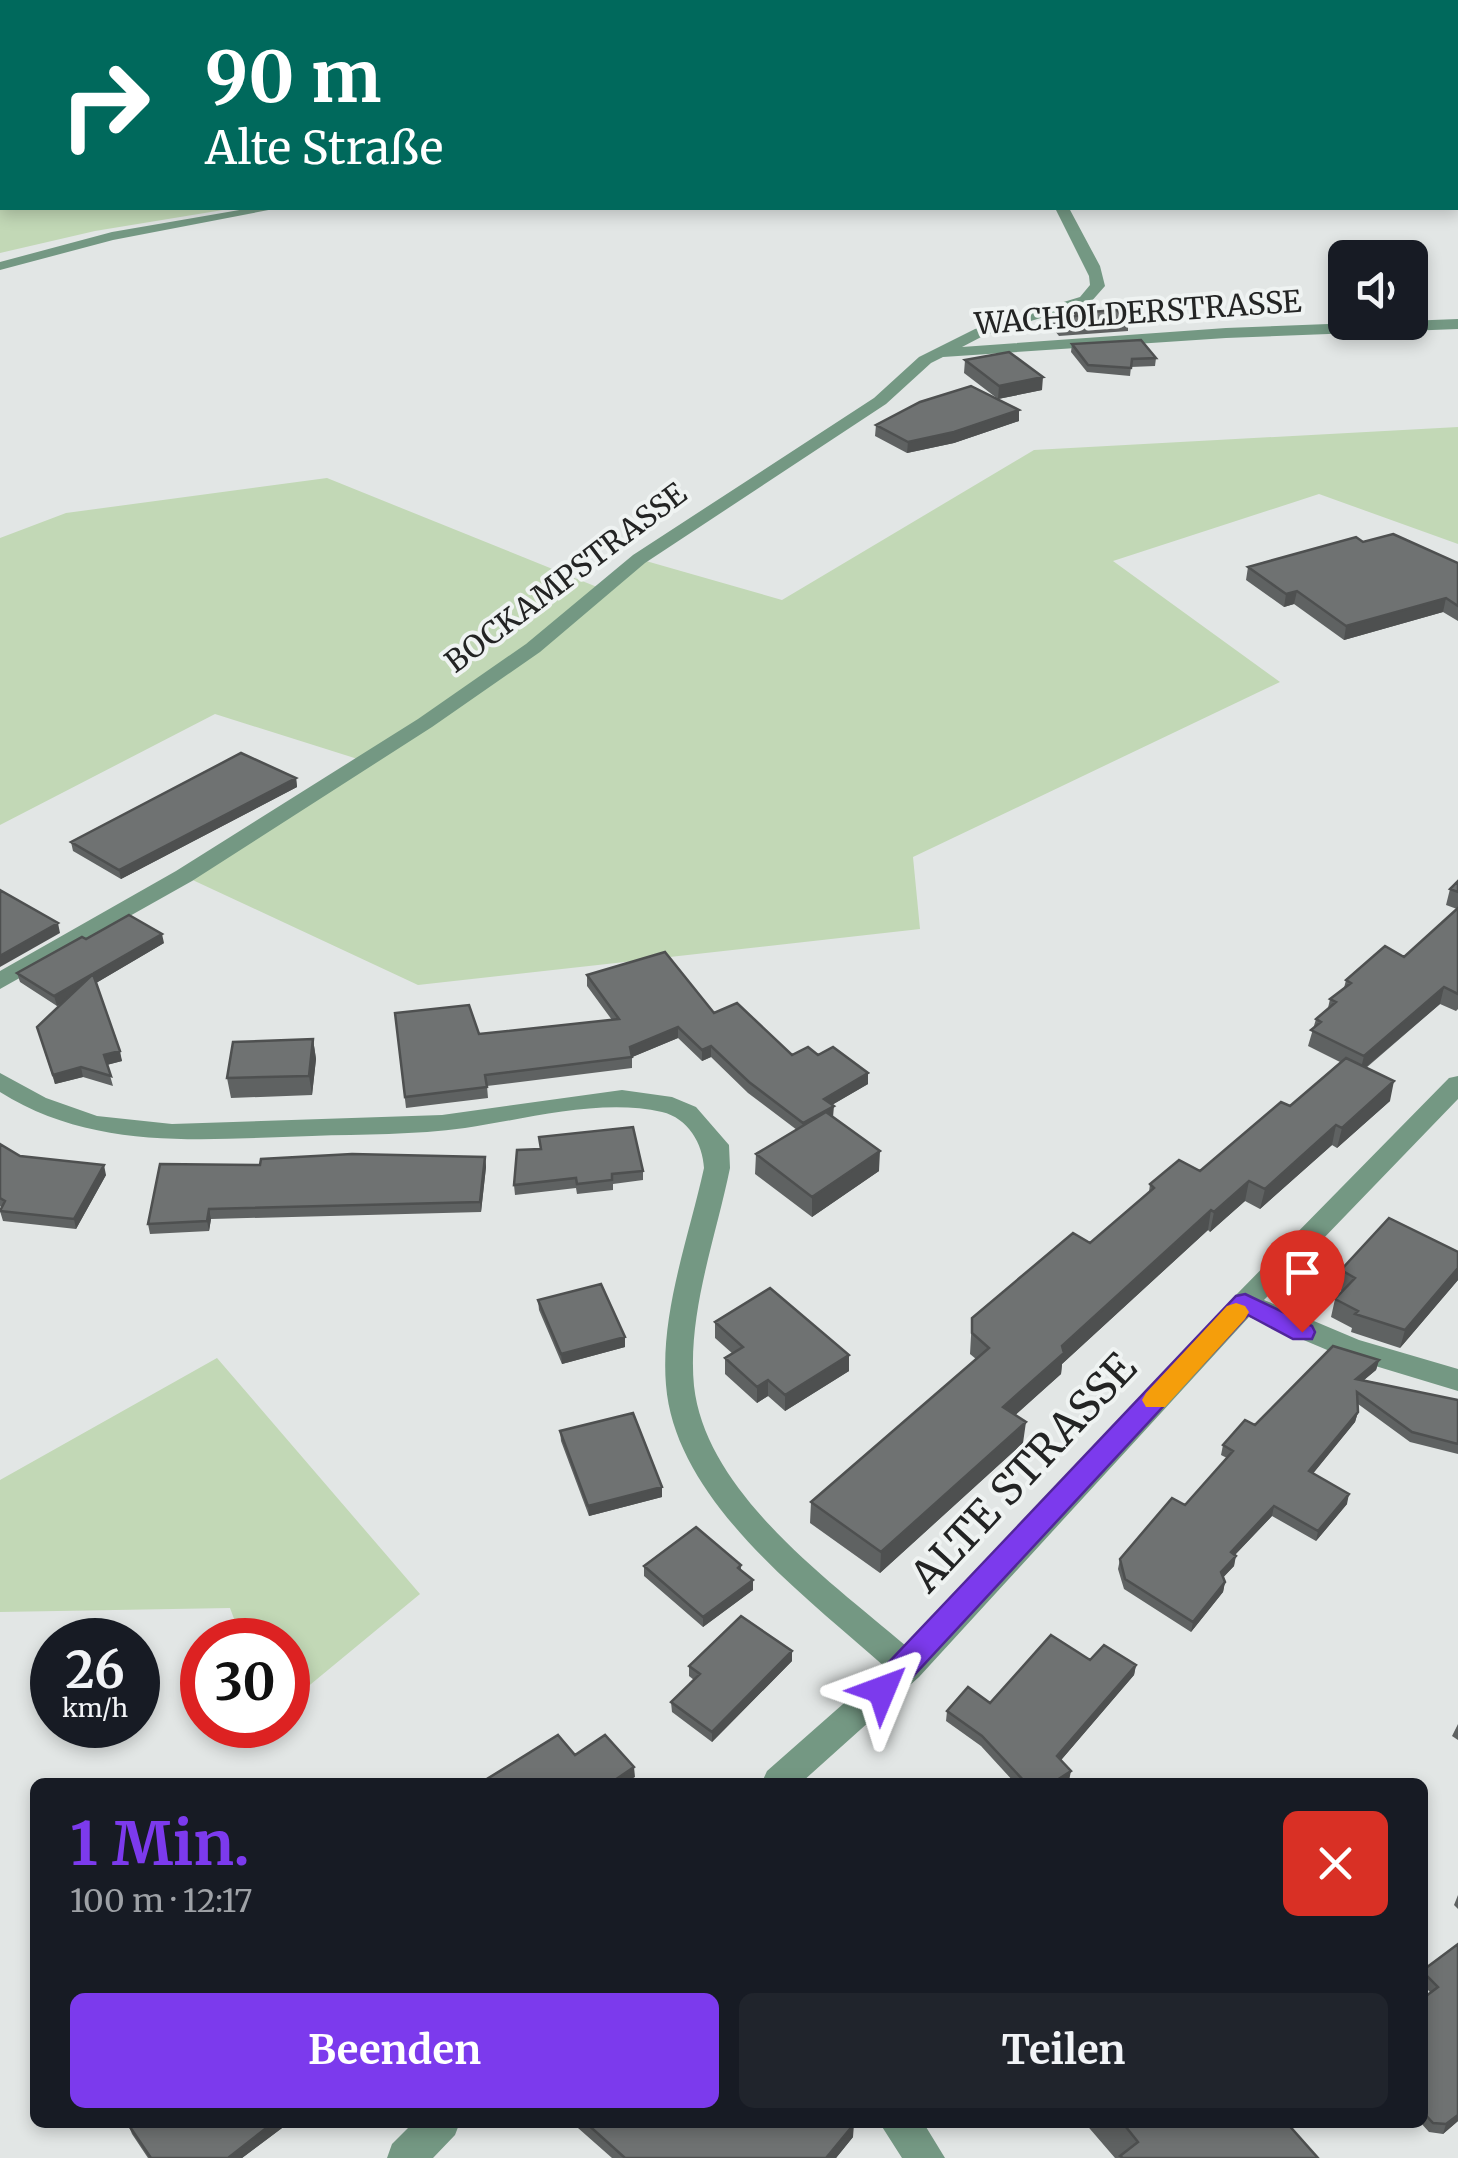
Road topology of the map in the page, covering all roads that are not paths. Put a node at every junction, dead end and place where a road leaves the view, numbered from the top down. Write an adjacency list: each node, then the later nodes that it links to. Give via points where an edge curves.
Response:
1 (261, 210): 3 (street, via 112,236)
2 (1063, 210): 5 (street, BOCKAMPSTRASSE, via 1096,268 1098,286 1085,300 980,332)
3 (0, 266)
4 (1458, 324): 5 (street, WACHOLDERSTRASSE)
5 (941, 354): 6 (street, BOCKAMPSTRASSE, via 639,559 533,648 425,723 184,876)
6 (0, 982)
7 (0, 1082): 11 (street, via 37,1104 131,1131 442,1122 622,1098 687,1112 716,1145 717,1168 688,1307 680,1387 695,1447 742,1515)
8 (1458, 1084): 9 (street, ALTE STRASSE)
9 (1245, 1303): 10 (street, via 1379,1360); 11 (street, ALTE STRASSE)
10 (1458, 1380)
11 (907, 1667): 12 (street, ALTE STRASSE)
12 (783, 1778)
13 (435, 2128): 15 (street)
14 (903, 2128): 16 (street)
15 (406, 2158)
16 (926, 2158)

